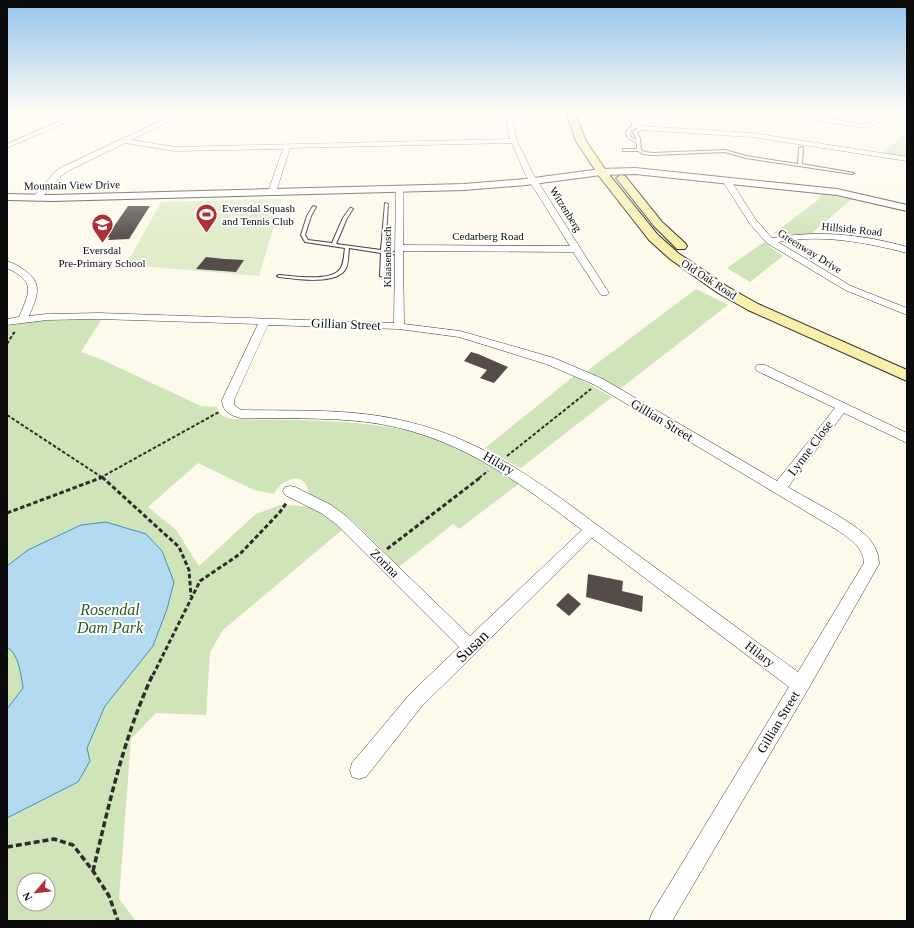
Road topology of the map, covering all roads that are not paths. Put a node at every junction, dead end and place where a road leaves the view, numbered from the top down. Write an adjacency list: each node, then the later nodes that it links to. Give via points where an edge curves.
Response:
1 (95, 155): 19 (street, via 61,172)
2 (284, 155): 17 (street)
3 (520, 155): 14 (street, Witzenberg)
4 (589, 155): 13 (main road, Old Oak Road)
5 (743, 155): 10 (lane)
6 (801, 155): 10 (lane)
7 (883, 155): 8 (street)
8 (907, 159)
9 (608, 161): 11 (main road, Old Oak Road)
10 (800, 165): 12 (lane)
11 (618, 173): 13 (street, Mountain View Drive); 15 (street, Mountain View Drive); 40 (main road, Old Oak Road, via 658,224 705,265 757,297)
12 (852, 173)
13 (600, 174): 14 (street, Mountain View Drive); 42 (main road, Old Oak Road, via 653,237 697,273 767,313)
14 (534, 181): 16 (street, Mountain View Drive); 27 (street, Witzenberg)
15 (727, 182): 22 (street, Mountain View Drive, via 837,192); 24 (street, Greenway Drive, via 757,227)
16 (399, 189): 17 (street, Mountain View Drive); 29 (street, Klaasenbosch)
17 (272, 192): 19 (street, Mountain View Drive)
18 (7, 197): 19 (street, Mountain View Drive)
19 (36, 198)
20 (386, 204): 30 (lane)
21 (314, 208): 25 (lane, via 303,237 308,242)
22 (907, 208)
23 (351, 209): 25 (lane, via 344,217 338,238)
24 (770, 241): 28 (street, Hillside Road, via 835,236 867,240); 35 (street, Greenway Drive, via 848,288)
25 (333, 245): 26 (lane)
26 (347, 247): 30 (lane); 32 (lane, via 343,269 337,275 325,278)
27 (577, 249): 29 (street, Cedarberg Road); 34 (street, Witzenberg)
28 (907, 250)
29 (399, 251): 30 (lane); 39 (street, Klaasenbosch)
30 (383, 252): 33 (lane)
31 (7, 264): 36 (street, via 25,273 33,284 33,295)
32 (279, 276)
33 (382, 276)
34 (604, 293)
35 (907, 312)
36 (23, 319): 37 (street, Gillian Street, via 85,316); 38 (street, Gillian Street)
37 (265, 321): 39 (street, Gillian Street); 47 (street, Hilary, via 228,400 233,411 240,414 366,418 440,435 499,462)
38 (7, 322)
39 (399, 326): 45 (street, Gillian Street, via 460,334 567,368 599,382)
40 (907, 364)
41 (761, 368): 43 (street, Lynne Close)
42 (907, 376)
43 (842, 407): 44 (street, Lynne Close); 45 (street, Lynne Close)
44 (907, 438)
45 (779, 489): 49 (street, Gillian Street, via 856,535 869,549 872,557 872,564)
46 (290, 491): 48 (street, Zorina, via 326,509 341,520)
47 (592, 529): 48 (street, Susan); 49 (street, Hilary)
48 (470, 647): 50 (street, Susan, via 416,700)
49 (801, 684): 51 (street, Gillian Street)
50 (359, 770)
51 (660, 921)

